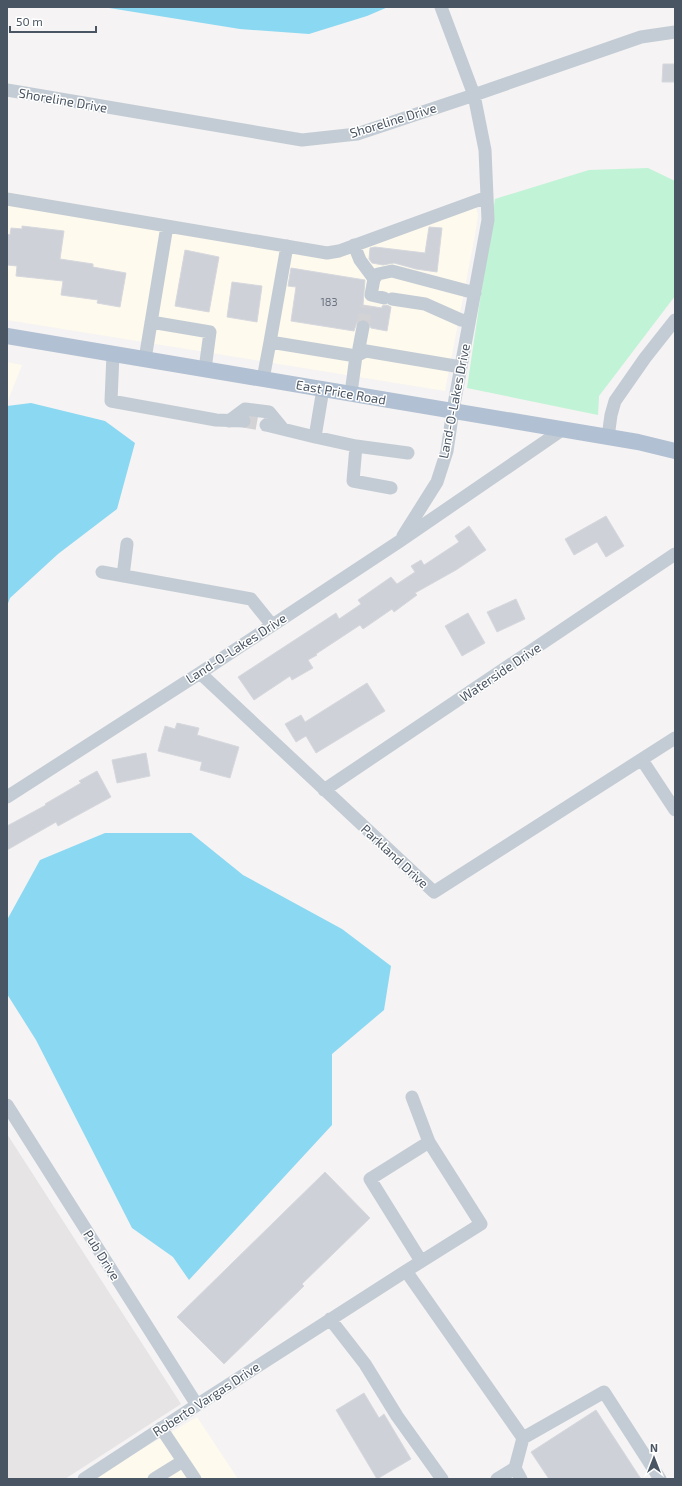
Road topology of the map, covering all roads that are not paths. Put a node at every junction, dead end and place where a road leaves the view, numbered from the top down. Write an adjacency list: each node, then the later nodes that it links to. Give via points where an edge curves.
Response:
1 (441, 7): 4 (street, Land-O-Lakes Drive)
2 (675, 32): 4 (street, Shoreline Drive, via 641,37)
3 (7, 90): 4 (street, Shoreline Drive, via 302,140 357,134)
4 (474, 95): 5 (street, Land-O-Lakes Drive, via 485,150)
5 (487, 197): 9 (street); 11 (street, Land-O-Lakes Drive, via 488,220)
6 (7, 199): 7 (street)
7 (166, 226): 8 (street); 14 (street)
8 (287, 246): 9 (street, via 327,253); 17 (street)
9 (354, 246): 10 (street, via 360,260)
10 (374, 279): 11 (street, via 378,274 392,271); 13 (street, via 369,300 388,298 425,304)
11 (475, 293): 13 (street, Land-O-Lakes Drive)
12 (675, 320): 33 (street, via 615,401)
13 (469, 321): 21 (street, Land-O-Lakes Drive)
14 (151, 322): 20 (street); 22 (street, via 210,332)
15 (363, 326): 19 (street)
16 (7, 336): 18 (main road, East Price Road)
17 (270, 342): 19 (street); 23 (street)
18 (113, 354): 20 (main road, East Price Road); 27 (street, via 111,401)
19 (359, 355): 21 (street, via 366,351); 25 (street)
20 (145, 359): 22 (main road, East Price Road)
21 (461, 367): 26 (street, Land-O-Lakes Drive)
22 (205, 369): 23 (main road, East Price Road)
23 (264, 379): 24 (main road, East Price Road)
24 (323, 389): 25 (main road, East Price Road); 32 (street)
25 (351, 394): 26 (main road, East Price Road)
26 (453, 410): 31 (main road, East Price Road); 38 (street, Land-O-Lakes Drive, via 447,451 437,482)
27 (229, 421): 28 (street); 30 (street, via 245,409 269,412)
28 (244, 421)
29 (266, 425): 30 (street)
30 (283, 429): 32 (street)
31 (562, 430): 33 (main road, East Price Road); 38 (street)
32 (315, 437): 34 (street)
33 (608, 437): 35 (main road, East Price Road)
34 (356, 446): 36 (street); 37 (street, via 353,481)
35 (675, 451)
36 (408, 453)
37 (391, 488)
38 (400, 541): 43 (street, Land-O-Lakes Drive)
39 (127, 544): 42 (street)
40 (675, 554): 47 (street, Waterside Drive)
41 (102, 572): 42 (street)
42 (123, 576): 43 (street, via 250,599)
43 (272, 625): 44 (street, Land-O-Lakes Drive)
44 (200, 673): 47 (street, Parkland Drive); 48 (street, Land-O-Lakes Drive)
45 (675, 738): 46 (street, Parkland Drive)
46 (642, 760): 47 (street, Parkland Drive, via 434,892); 49 (street)
47 (324, 790)
48 (7, 797)
49 (675, 810)
50 (412, 1097): 52 (street)
51 (7, 1105): 56 (street, Pub Drive)
52 (429, 1142): 53 (street, via 370,1179); 53 (street, Roberto Vargas Drive, via 481,1224)
53 (421, 1261): 54 (street, Roberto Vargas Drive)
54 (406, 1271): 55 (street, Roberto Vargas Drive); 58 (street)
55 (330, 1319): 56 (street, Roberto Vargas Drive); 64 (street, via 365,1364 397,1416)
56 (197, 1404): 57 (street, Roberto Vargas Drive)
57 (161, 1428): 59 (street); 61 (street, Roberto Vargas Drive)
58 (523, 1438): 60 (street); 66 (street, via 604,1392)
59 (183, 1461): 62 (street); 63 (street)
60 (518, 1473): 65 (street)
61 (84, 1479)
62 (154, 1479)
63 (194, 1479)
64 (442, 1479)
65 (497, 1479)
66 (660, 1479)

